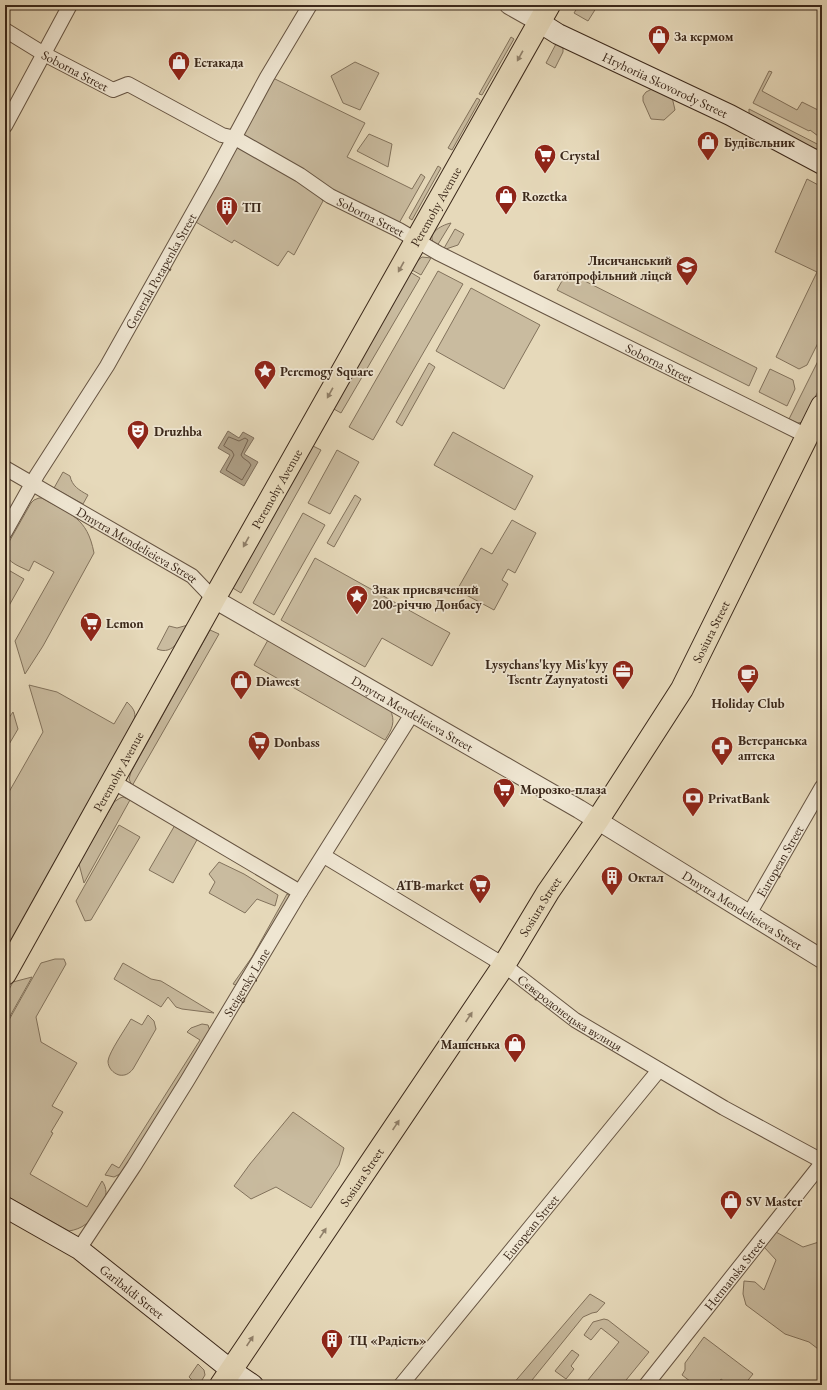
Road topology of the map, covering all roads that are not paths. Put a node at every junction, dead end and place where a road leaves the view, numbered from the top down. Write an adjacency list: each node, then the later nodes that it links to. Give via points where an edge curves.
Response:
1 (70, 5): 6 (street)
2 (310, 5): 8 (street, Generala Potapenka Street)
3 (509, 5): 4 (street, Hryhoriia Skovorody Street)
4 (544, 14): 9 (main road, Hryhoriia Skovorody Street, via 558,34 730,115); 10 (main road, Peremohy Avenue, one-way to 10)
5 (5, 30): 6 (street, Soborna Street)
6 (44, 54): 7 (street); 8 (street, Soborna Street, via 113,90 128,84 222,135)
7 (5, 126)
8 (235, 138): 10 (street, Soborna Street, via 300,174 330,196); 14 (street, Generala Potapenka Street, via 107,366)
9 (822, 164)
10 (416, 240): 12 (street, Soborna Street); 16 (main road, Peremohy Avenue, one-way to 16)
11 (822, 406): 12 (main road, Sosiura Street)
12 (808, 436): 21 (main road, Sosiura Street, via 682,689)
13 (5, 468): 14 (street, Dmytra Mendelieieva Street)
14 (32, 484): 15 (street, Generala Potapenka Street); 16 (street, Dmytra Mendelieieva Street, via 192,576)
15 (5, 532)
16 (214, 599): 17 (street, Dmytra Mendelieieva Street); 18 (main road, Peremohy Avenue)
17 (412, 714): 21 (street, Dmytra Mendelieieva Street); 22 (street, Steigersky Lane)
18 (112, 781): 23 (street); 27 (main road, Peremohy Avenue)
19 (822, 787): 20 (street, European Street)
20 (818, 802): 24 (street, European Street)
21 (597, 821): 24 (street, Dmytra Mendelieieva Street); 26 (main road, Sosiura Street, via 548,892)
22 (324, 856): 23 (street, Steigersky Lane); 26 (street, Сєвєродонецька вулиця)
23 (300, 892): 31 (street, Steigersky Lane, via 183,1088)
24 (749, 914): 25 (street, Dmytra Mendelieieva Street)
25 (822, 959)
26 (504, 965): 28 (street, Сєвєродонецька вулиця, via 575,1020); 32 (main road, Sosiura Street, one-way to 26)
27 (5, 974)
28 (659, 1070): 29 (street, Сєвєродонецька вулиця); 34 (street, European Street)
29 (822, 1162): 35 (street, Hetmanska Street)
30 (5, 1207): 31 (main road, Garibaldi Street)
31 (79, 1249): 32 (main road, Garibaldi Street)
32 (226, 1377): 33 (main road, Garibaldi Street)
33 (253, 1385)
34 (401, 1385)
35 (646, 1385)

